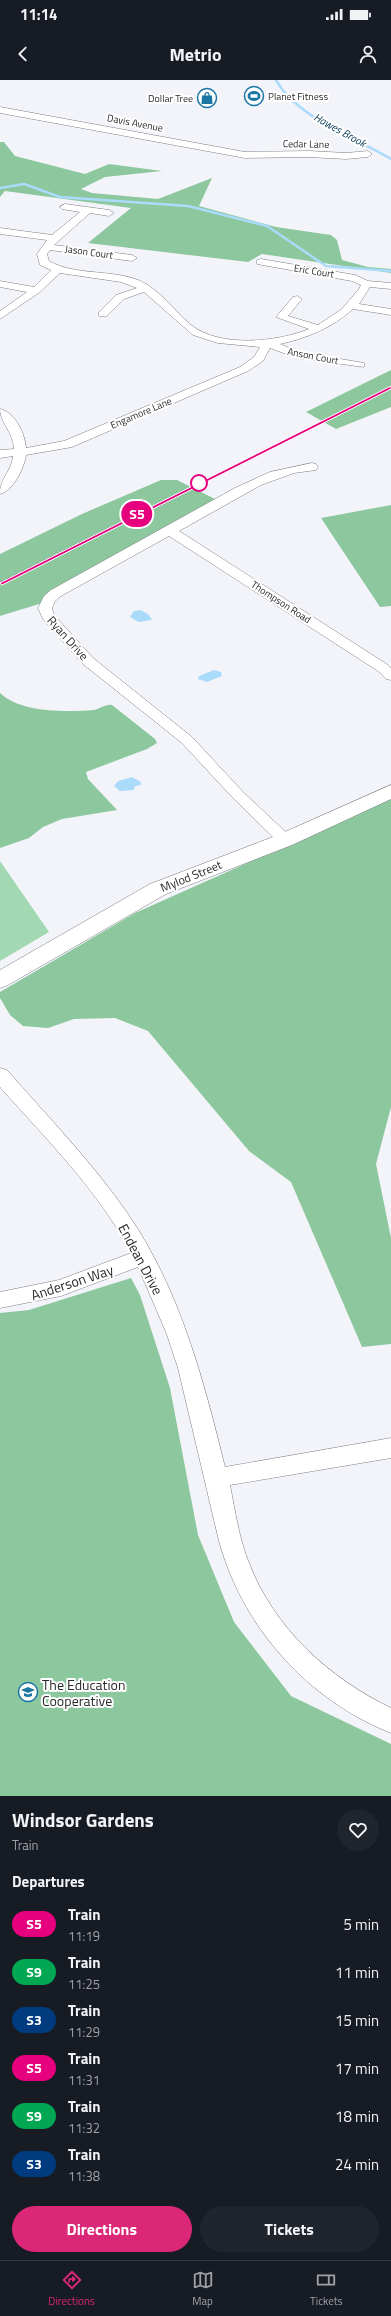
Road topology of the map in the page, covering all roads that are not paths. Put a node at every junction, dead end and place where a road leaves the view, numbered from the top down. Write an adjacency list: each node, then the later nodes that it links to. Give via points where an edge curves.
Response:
1 (0, 110): 3 (street, Davis Avenue, via 245,155)
2 (368, 154): 3 (street, Cedar Lane)
3 (267, 155)
4 (65, 207): 5 (street)
5 (88, 210): 6 (street); 8 (street)
6 (109, 213)
7 (0, 231): 8 (street)
8 (54, 238): 9 (street)
9 (47, 247): 10 (street, Jason Court); 12 (street, via 42,254 42,260 48,266)
10 (132, 258)
11 (261, 262): 14 (street, Eric Court, via 355,278)
12 (58, 269): 16 (street, via 121,278); 17 (street)
13 (0, 284): 17 (street)
14 (366, 284): 15 (street, Eric Court); 19 (street)
15 (391, 286)
16 (146, 288): 21 (street, via 120,298); 24 (street, via 194,331 226,340)
17 (36, 290): 22 (street)
18 (297, 299): 23 (street, via 281,317)
19 (351, 306): 20 (street); 23 (street, via 339,317)
20 (391, 312)
21 (103, 314)
22 (0, 316)
23 (318, 328): 24 (street, via 286,340)
24 (267, 343): 25 (street, Anson Court, via 297,355); 27 (street, Engamore Lane, via 259,359 244,369 78,440 46,449)
25 (360, 365)
26 (0, 412): 27 (street, via 20,437)
27 (21, 452): 28 (street, Engamore Lane); 30 (street, via 15,472)
28 (0, 454)
29 (312, 467): 31 (street, Ryan Drive, via 274,475 226,498)
30 (0, 490)
31 (170, 531): 32 (street, Thompson Road); 34 (street, Ryan Drive, via 56,594 46,603 46,612 88,662 187,740 238,795)
32 (388, 669)
33 (391, 791): 34 (street, Mylod Street)
34 (285, 840): 35 (street, Mylod Street, via 186,876 158,889)
35 (0, 980)
36 (0, 1075): 37 (street, Endean Drive, via 104,1196)
37 (143, 1257): 38 (street, Anderson Way, via 61,1288); 40 (street, Endean Drive, via 188,1366)
38 (0, 1300)
39 (391, 1448): 40 (street)
40 (216, 1478): 41 (street, Endean Drive, via 237,1562 253,1596 274,1629 301,1660 333,1687 356,1703)
41 (391, 1721)

